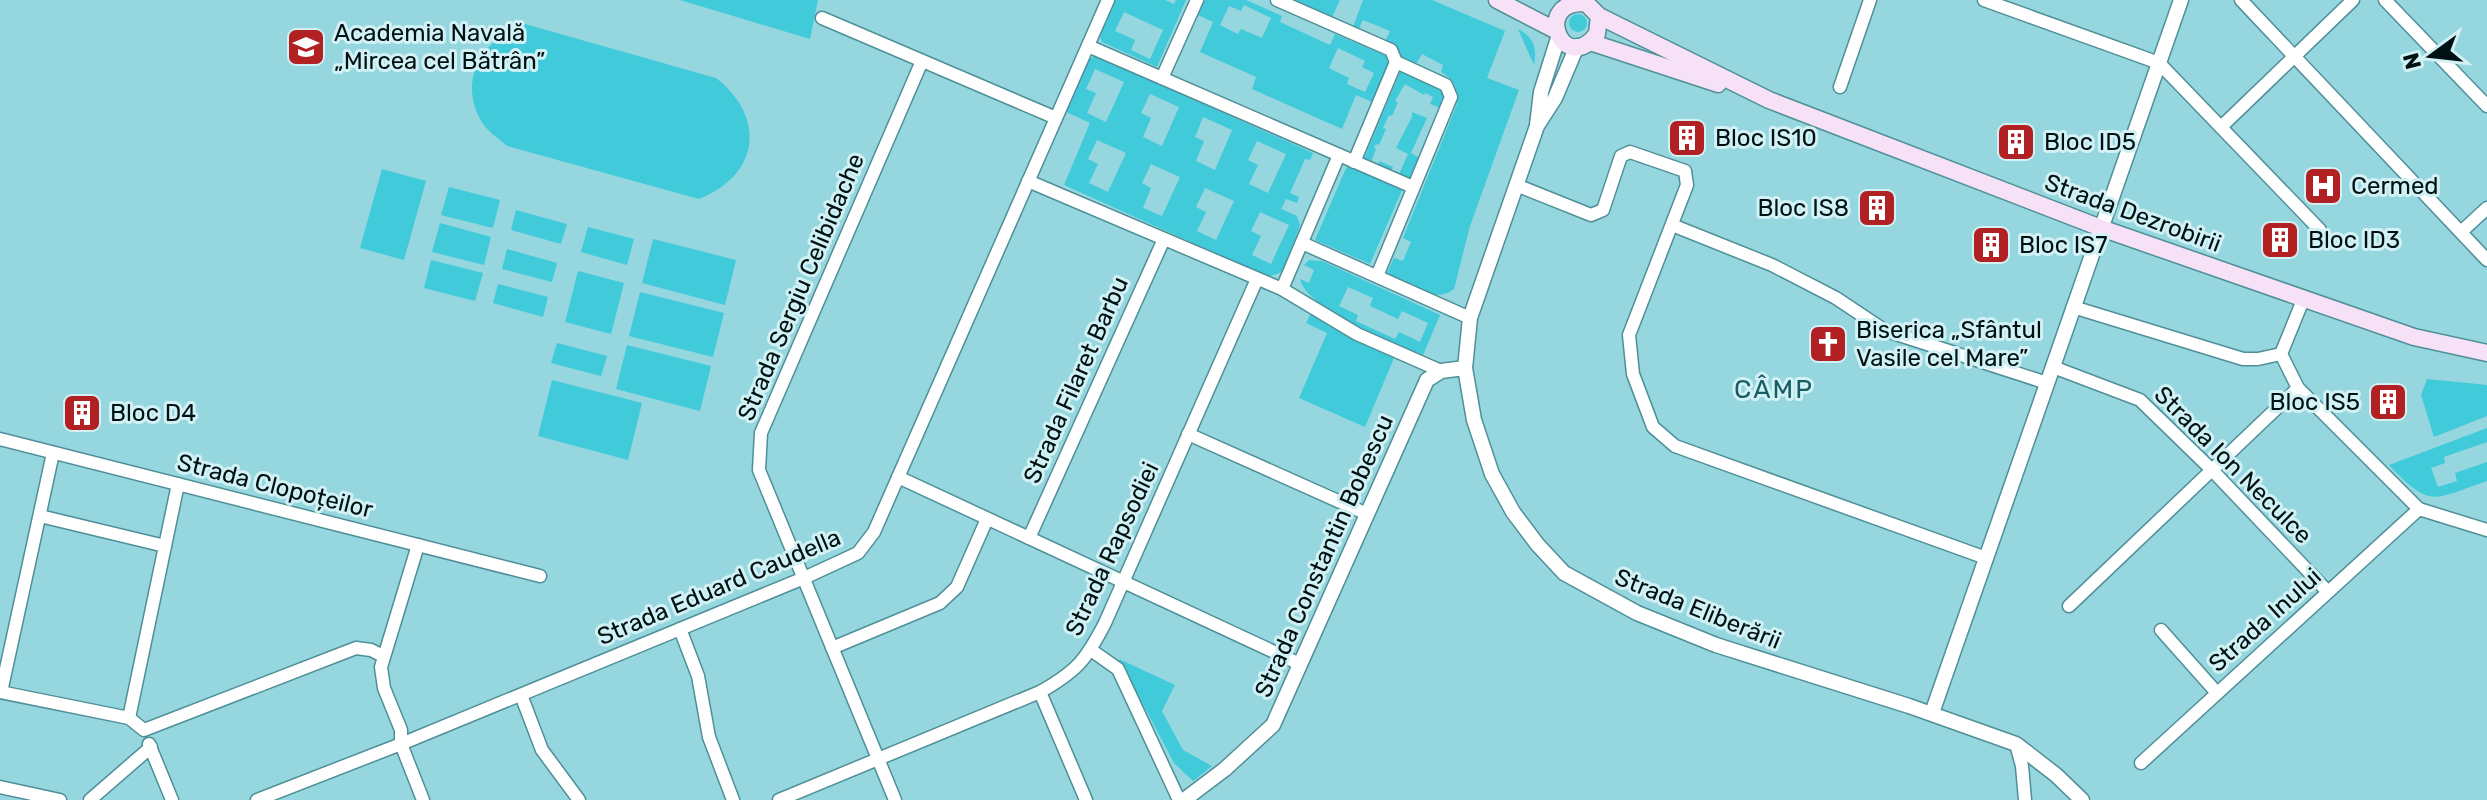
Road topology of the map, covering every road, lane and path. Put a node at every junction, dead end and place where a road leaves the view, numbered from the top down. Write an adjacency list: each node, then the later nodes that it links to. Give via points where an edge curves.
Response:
1 (1108, 0): 16 (street, Strada Eduard Caudella)
2 (1197, 0): 21 (street)
3 (1277, 0): 19 (street, via 1391,50)
4 (1497, 0): 14 (main road, Strada Dezrobirii)
5 (1870, 0): 22 (street)
6 (1984, 0): 20 (street)
7 (2181, 0): 20 (street)
8 (2241, 0): 17 (street)
9 (2353, 0): 17 (street)
10 (2385, 0): 24 (street)
11 (1566, 2): 12 (main road, Strada Dezrobirii); 14 (main road, Strada Dezrobirii, via 1556,19)
12 (1595, 7): 15 (main road, via 1599,29); 23 (main road, Strada Dezrobirii)
13 (822, 18): 18 (street)
14 (1558, 33): 15 (main road, Strada Dezrobirii, via 1566,43); 26 (street, Strada Eliberării)
15 (1584, 44): 23 (main road, Strada Dezrobirii); 26 (street, Strada Eliberării)
16 (1088, 46): 21 (street); 25 (street, Strada Eduard Caudella)
17 (2294, 56): 27 (street); 37 (street)
18 (922, 61): 25 (street); 70 (street, Strada Sergiu Celibidache, via 761,433 759,470)
19 (1396, 62): 29 (street); 32 (street, via 1446,85 1451,97)
20 (2159, 63): 27 (street); 35 (street)
21 (1162, 78): 28 (street)
22 (1840, 87)
23 (1769, 100): 35 (main road, Strada Dezrobirii)
24 (2487, 106)
25 (1056, 118): 30 (street, Strada Eduard Caudella)
26 (1537, 126): 31 (street, Strada Eliberării)
27 (2221, 127): 36 (street)
28 (1339, 155): 29 (street); 39 (street)
29 (1354, 162): 32 (street)
30 (1028, 181): 38 (street); 58 (street, Strada Eduard Caudella)
31 (1516, 185): 34 (street, via 1591,215 1603,210 1621,156 1630,152 1685,171 1687,185); 46 (street, Strada Eliberării)
32 (1413, 187): 41 (street)
33 (2487, 208): 37 (street)
34 (1672, 225): 52 (street, via 1772,265 1884,330); 68 (street, via 1629,335 1633,374 1653,427 1675,446)
35 (2101, 228): 44 (main road, Strada Dezrobirii); 45 (street)
36 (2320, 230)
37 (2461, 232): 40 (street)
38 (1164, 239): 42 (street); 65 (street, Strada Filaret Barbu)
39 (1302, 243): 41 (street); 43 (street)
40 (2487, 260)
41 (1377, 276): 46 (street)
42 (1257, 279): 43 (street); 54 (street, Strada Rapsodiei)
43 (1282, 289): 51 (street, via 1357,334)
44 (2303, 300): 47 (main road, Strada Dezrobirii, via 2414,337); 48 (street)
45 (2073, 307): 48 (street, via 2243,359); 49 (street)
46 (1470, 318): 50 (street, Strada Eliberării)
47 (2487, 353)
48 (2281, 354): 53 (street)
49 (2053, 367): 52 (street); 57 (street, Strada Ion Neculce, via 2140,400)
50 (1465, 368): 51 (street); 84 (street, Strada Eliberării, via 1474,420 1492,474 1513,512 1564,573 1637,613 1716,645)
51 (1441, 371): 61 (street, Strada Constantin Bobescu, via 1427,380)
52 (2047, 383): 68 (street)
53 (2298, 388): 57 (street); 60 (street)
54 (1188, 434): 61 (street); 71 (street, Strada Rapsodiei)
55 (0, 439): 56 (street, Strada Clopoțeilor)
56 (53, 453): 59 (street, Strada Clopoțeilor); 62 (street)
57 (2212, 470): 72 (street, Strada Ion Neculce); 73 (street)
58 (898, 477): 63 (street); 70 (street, Strada Eduard Caudella, via 874,532 858,553)
59 (178, 484): 66 (street, Strada Clopoțeilor); 67 (street)
60 (2419, 509): 64 (street); 72 (street, Strada Inului)
61 (1367, 514): 79 (street, Strada Constantin Bobescu)
62 (40, 516): 67 (street); 80 (street)
63 (987, 519): 65 (street); 76 (street, via 957,587 940,603)
64 (2487, 530)
65 (1029, 538): 71 (street)
66 (418, 545): 69 (street, Strada Clopoțeilor); 78 (street)
67 (165, 546): 85 (street)
68 (1986, 558): 84 (street)
69 (540, 576)
70 (804, 578): 74 (street, Strada Eduard Caudella); 76 (street, Strada Sergiu Celibidache)
71 (1123, 582): 77 (street, Strada Rapsodiei); 79 (street)
72 (2328, 592): 82 (street, Strada Inului)
73 (2069, 606)
74 (680, 629): 83 (street, Strada Eduard Caudella); 99 (street, via 698,676 709,737)
75 (2161, 630): 82 (street)
76 (832, 648): 90 (street, Strada Sergiu Celibidache)
77 (1091, 650): 81 (street, Strada Rapsodiei, via 1071,674); 103 (street, via 1118,669)
78 (383, 656): 86 (street, via 356,648); 87 (street, via 384,688 401,730)
79 (1300, 664): 103 (street, Strada Constantin Bobescu, via 1273,725)
80 (0, 692): 85 (street)
81 (1040, 692): 90 (street, Strada Rapsodiei); 102 (street)
82 (2217, 693): 91 (street, Strada Inului)
83 (521, 695): 87 (street, Strada Eduard Caudella); 98 (street, via 542,750)
84 (1932, 713): 88 (street, Strada Eliberării)
85 (129, 718): 86 (street)
86 (144, 730): 89 (street)
87 (401, 744): 96 (street, Strada Eduard Caudella); 97 (street)
88 (2016, 744): 104 (street); 105 (street, Strada Eliberării)
89 (151, 747): 94 (street); 95 (street)
90 (878, 760): 100 (street, Strada Rapsodiei); 101 (street, Strada Sergiu Celibidache)
91 (2141, 763)
92 (0, 787): 93 (street)
93 (60, 800)
94 (90, 800)
95 (172, 800)
96 (257, 800)
97 (423, 800)
98 (579, 800)
99 (733, 800)
100 (779, 800)
101 (895, 800)
102 (1086, 800)
103 (1182, 800)
104 (2025, 800)
105 (2082, 800)

